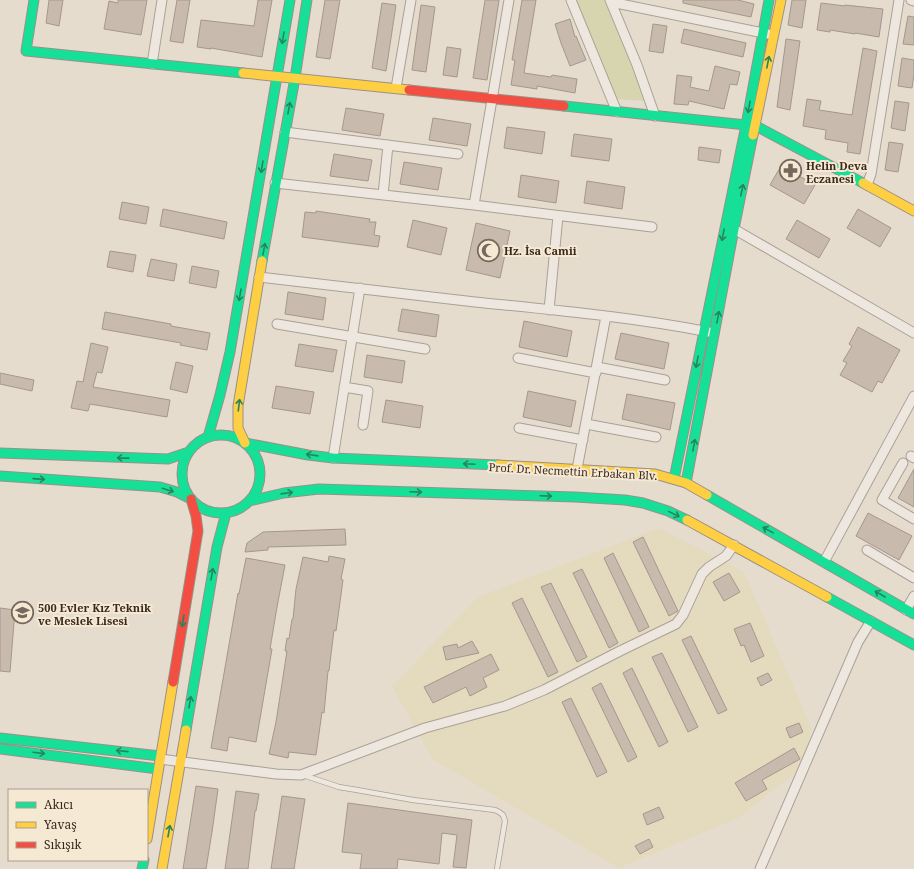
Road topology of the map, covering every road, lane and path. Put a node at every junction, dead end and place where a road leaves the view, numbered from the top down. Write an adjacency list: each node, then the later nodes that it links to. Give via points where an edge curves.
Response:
1 (34, 0): 16 (street, via 26,51)
2 (162, 0): 16 (street)
3 (290, 0): 17 (street, one-way to 17)
4 (307, 0): 18 (street)
5 (411, 0): 19 (street)
6 (509, 0): 20 (street)
7 (571, 0): 21 (street)
8 (769, 0): 14 (street)
9 (781, 0): 15 (street)
10 (899, 0): 29 (street, via 871,174)
11 (911, 0): 12 (street)
12 (914, 0)
13 (611, 1): 14 (street); 22 (street)
14 (763, 33): 15 (street); 23 (street, one-way to 23)
15 (774, 35): 24 (street, one-way to 15)
16 (152, 64): 17 (street)
17 (276, 76): 18 (street); 54 (street, one-way to 54, via 238,308 216,413)
18 (295, 78): 19 (street); 25 (street, one-way to 18)
19 (396, 88): 20 (street)
20 (493, 98): 21 (street); 31 (street)
21 (617, 112): 22 (street)
22 (655, 116): 23 (street)
23 (746, 125): 24 (street); 41 (street, one-way to 41)
24 (756, 126): 29 (street); 35 (street, one-way to 24)
25 (285, 132): 26 (street); 28 (street)
26 (388, 145): 27 (street); 30 (street)
27 (458, 154)
28 (276, 183): 30 (street); 36 (street, one-way to 28)
29 (867, 185): 32 (street)
30 (383, 195): 31 (street)
31 (474, 205): 33 (street)
32 (914, 212)
33 (558, 216): 34 (street); 38 (street)
34 (652, 227)
35 (734, 229): 42 (street); 43 (street, one-way to 35)
36 (259, 277): 37 (street); 57 (street, one-way to 36, via 238,428 237,416)
37 (360, 288): 38 (street); 44 (street)
38 (549, 310): 39 (street)
39 (606, 316): 41 (street); 47 (street)
40 (277, 324): 44 (street)
41 (704, 331): 43 (street); 64 (street, one-way to 64)
42 (914, 333)
43 (715, 334): 65 (street, one-way to 43)
44 (352, 336): 45 (street); 49 (street)
45 (426, 349)
46 (518, 358): 47 (street)
47 (596, 370): 48 (street); 51 (street)
48 (665, 380)
49 (344, 387): 52 (street, via 368,391); 60 (street)
50 (913, 399): 72 (street)
51 (586, 424): 55 (street); 56 (street)
52 (363, 425)
53 (519, 428): 56 (street)
54 (208, 437): 57 (street, via 234,437); 58 (street)
55 (656, 437)
56 (583, 440): 62 (street)
57 (245, 443): 60 (street, Prof. Dr. Necmettin Erbakan Blv., one-way to 57); 67 (street, via 254,452 259,464 260,478 256,490)
58 (188, 452): 59 (street, one-way to 59, via 168,459); 66 (street, via 182,476 185,489)
59 (0, 453)
60 (333, 458): 62 (street, Prof. Dr. Necmettin Erbakan Blv., one-way to 60)
61 (903, 463): 69 (street, via 882,500)
62 (577, 469): 64 (street, Prof. Dr. Necmettin Erbakan Blv., via 655,474)
63 (0, 476): 66 (street, one-way to 66, via 160,487)
64 (674, 479): 65 (street, Prof. Dr. Necmettin Erbakan Blv.)
65 (686, 483): 72 (street, Prof. Dr. Necmettin Erbakan Blv., one-way to 65)
66 (192, 500): 68 (street, via 202,508); 80 (street, one-way to 80, via 198,531)
67 (248, 501): 68 (street, via 238,509); 70 (street, one-way to 70, via 284,492 318,489 625,500 668,511)
68 (226, 513): 81 (street, one-way to 68, via 217,547)
69 (914, 519)
70 (734, 545): 76 (street); 82 (street, via 726,556 702,574 683,615 676,624 544,690 505,706 425,728)
71 (867, 550): 73 (street)
72 (824, 562): 75 (street, Prof. Dr. Necmettin Erbakan Blv., one-way to 72)
73 (914, 578)
74 (914, 596): 75 (street)
75 (910, 612)
76 (870, 621): 77 (street); 86 (street, via 858,642)
77 (914, 645)
78 (0, 738): 80 (street, one-way to 78)
79 (0, 748): 80 (street, one-way to 80)
80 (159, 761): 81 (street); 83 (street)
81 (180, 762): 82 (street); 84 (street, one-way to 81)
82 (301, 775): 85 (lane, via 339,787 500,812 505,821)
83 (148, 832)
84 (162, 869)
85 (497, 869)
86 (760, 869)

